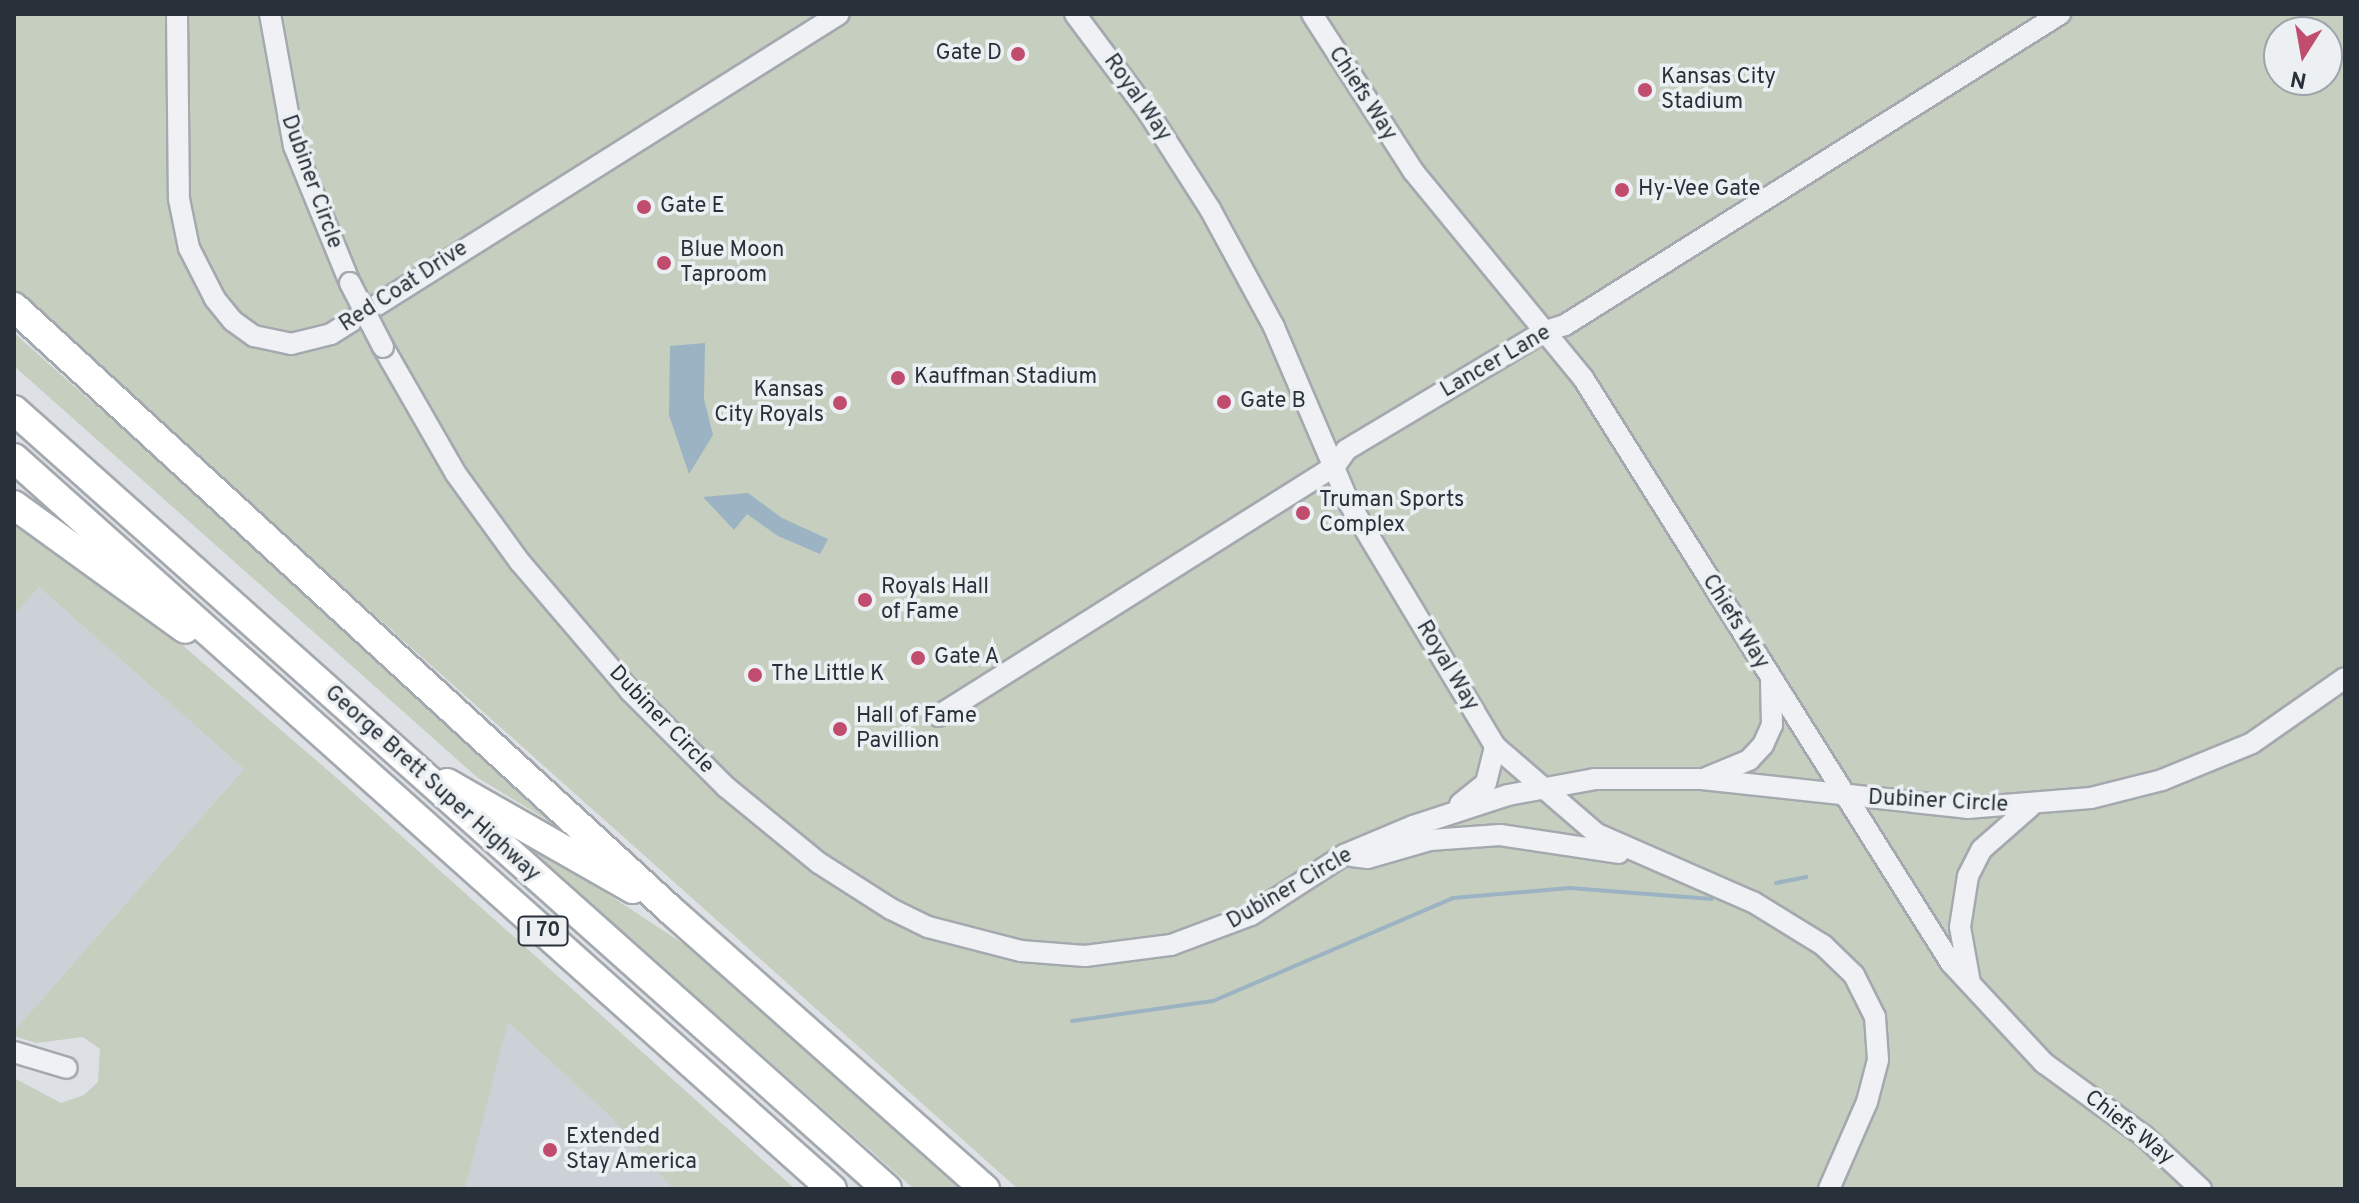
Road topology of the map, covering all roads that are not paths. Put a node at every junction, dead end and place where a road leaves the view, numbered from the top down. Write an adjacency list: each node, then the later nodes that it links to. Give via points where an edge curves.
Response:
1 (177, 14): 3 (street, Red Coat Drive, via 179,199 189,248 215,299 233,321 254,336 291,344 331,334)
2 (270, 14): 24 (street, Dubiner Circle, bridge, via 294,146 350,283 488,519 630,691 783,836 891,909 991,945 1051,955 1116,954 1215,932)
3 (839, 14)
4 (1075, 14): 11 (street, Royal Way, via 1148,112 1210,209 1274,327)
5 (1312, 14): 8 (street, Chiefs Way, via 1401,155)
6 (2060, 14): 8 (street, Lancer Lane, via 1565,325)
7 (14, 307): 26 (highway)
8 (1543, 332): 11 (street, Lancer Lane, via 1346,450); 15 (street, Chiefs Way, via 1583,378)
9 (14, 410): 18 (highway, George Brett Super Highway / I 70)
10 (14, 458): 13 (highway, George Brett Super Highway / I 70)
11 (1335, 466): 16 (street, Lancer Lane); 17 (street, Royal Way, via 1349,503)
12 (14, 505): 13 (highway, via 158,612)
13 (254, 672): 30 (highway, George Brett Super Highway / I 70)
14 (2345, 678): 22 (street, Dubiner Circle, via 2275,730 2187,771 2122,791)
15 (1771, 680): 19 (street, via 1772,725 1763,745 1749,760); 21 (street, Chiefs Way)
16 (938, 716)
17 (1495, 746): 20 (street, Royal Way); 23 (street, via 1486,783)
18 (410, 765): 26 (highway); 31 (highway, George Brett Super Highway / I 70)
19 (1702, 779): 20 (street, Dubiner Circle, via 1595,779); 21 (street, Dubiner Circle)
20 (1542, 788): 23 (street, Dubiner Circle); 25 (street, Royal Way, via 1597,834)
21 (1842, 796): 22 (street, Dubiner Circle, via 1925,806); 27 (street, Chiefs Way)
22 (2030, 807): 27 (street, via 1982,849 1968,876 1960,927)
23 (1444, 814): 24 (street, Dubiner Circle)
24 (1344, 855): 25 (street, via 1368,858 1430,840 1500,835)
25 (1647, 858): 33 (street, Royal Way, via 1716,885 1789,923 1840,960 1867,997 1878,1060 1867,1102)
26 (674, 913): 32 (highway)
27 (1971, 987): 34 (street, Chiefs Way, via 2044,1063 2144,1136)
28 (14, 1052): 29 (street)
29 (67, 1068)
30 (832, 1189)
31 (887, 1189)
32 (985, 1189)
33 (1829, 1189)
34 (2201, 1189)

